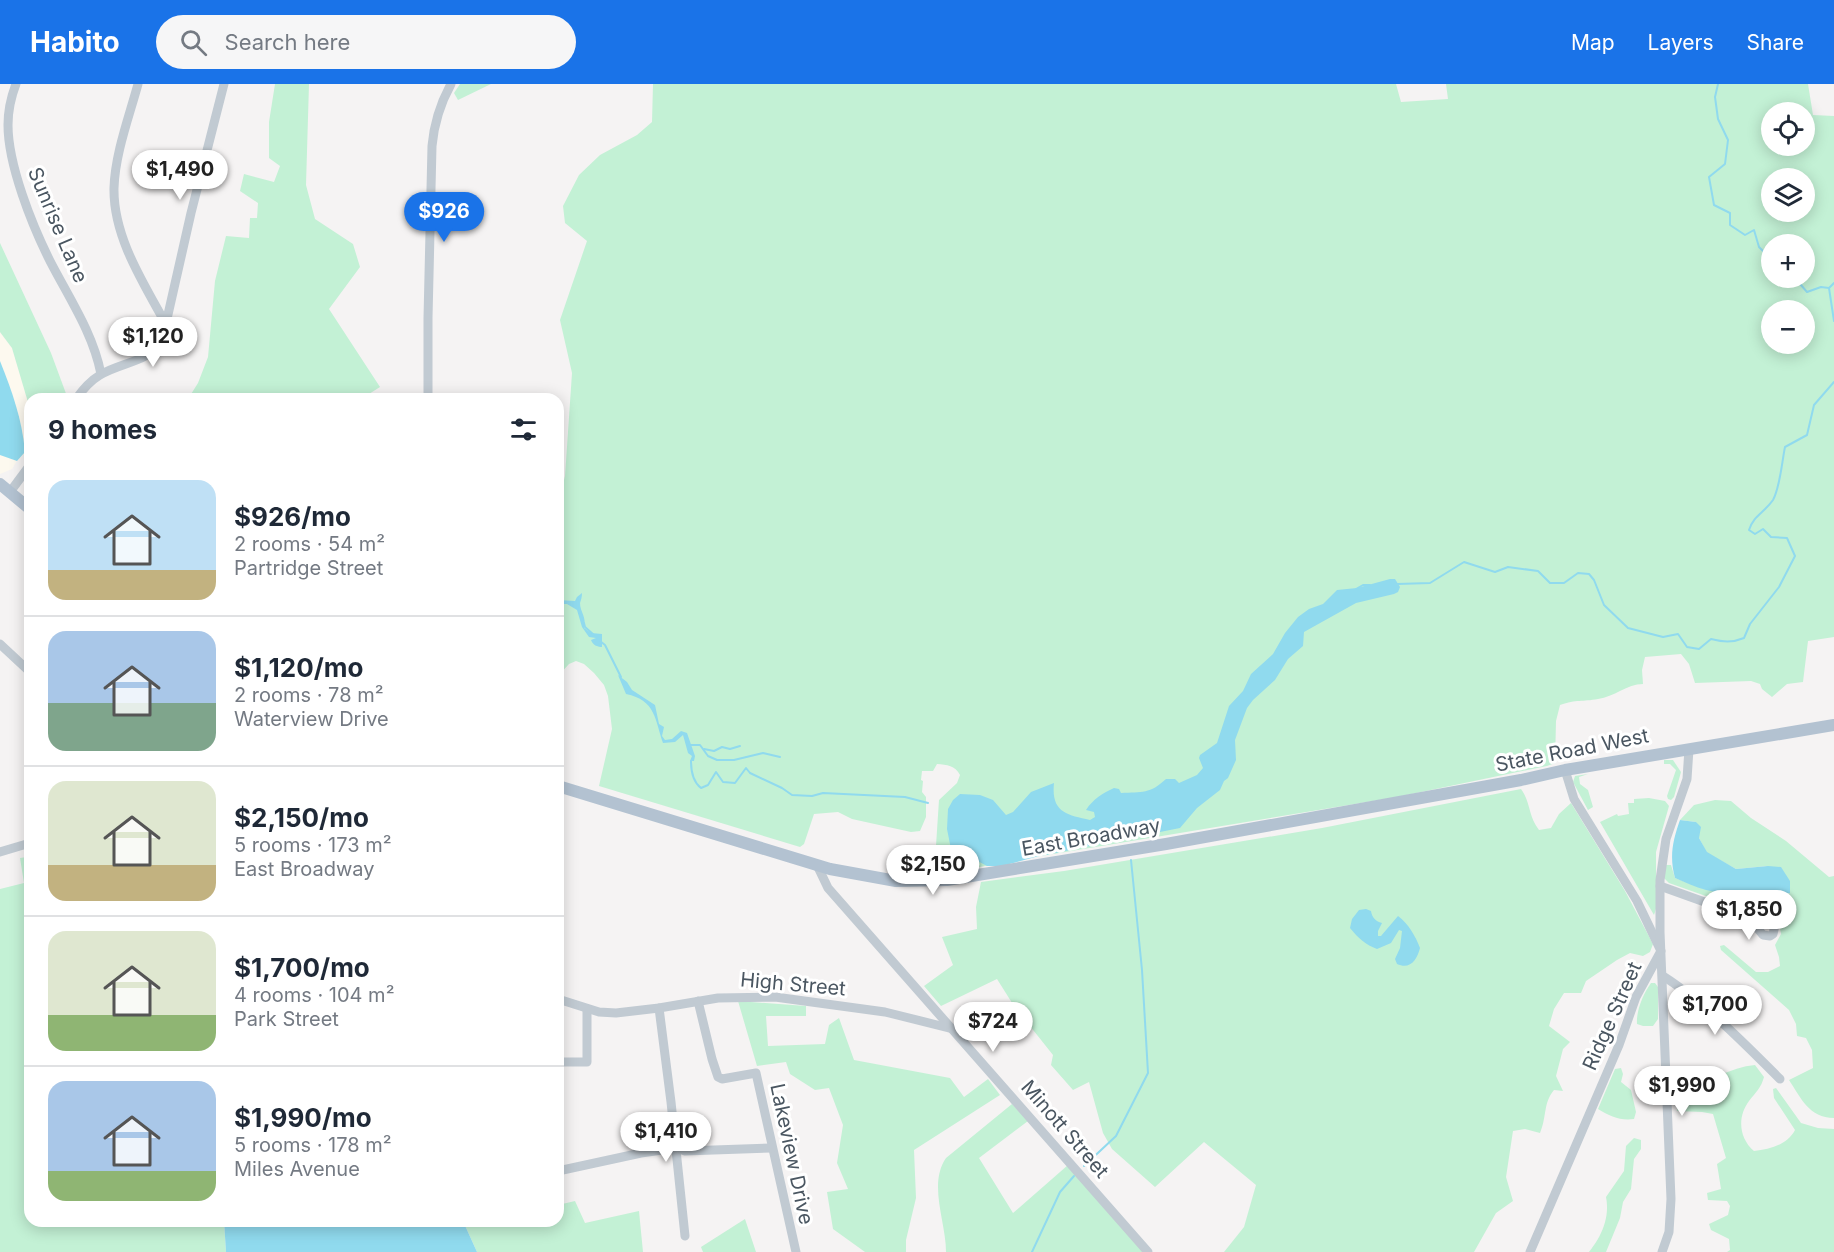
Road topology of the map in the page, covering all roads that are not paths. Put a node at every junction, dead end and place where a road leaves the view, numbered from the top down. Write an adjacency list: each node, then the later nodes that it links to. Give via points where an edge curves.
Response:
1 (16, 84): 6 (street, Sunrise Lane, via 8,125 15,170 49,259 90,338)
2 (138, 84): 5 (street, via 117,165 115,199 129,251)
3 (224, 84): 5 (street)
4 (451, 84): 8 (street, via 438,112 432,146)
5 (166, 326): 6 (street, via 160,344 149,354)
6 (101, 374): 7 (street)
7 (80, 393)
8 (428, 393)
9 (24, 473): 11 (street)
10 (0, 484): 11 (main road)
11 (10, 492): 12 (main road)
12 (24, 504)
13 (0, 644): 14 (street)
14 (24, 666)
15 (1834, 726): 16 (main road, State Road West)
16 (1689, 749): 17 (main road, State Road West); 23 (street, via 1687,779 1666,839)
17 (1564, 770): 19 (main road, State Road West); 25 (street, Ridge Street, via 1574,799 1637,901)
18 (564, 788): 22 (main road, East Broadway)
19 (1318, 816): 22 (main road, East Broadway, via 947,880 896,881)
20 (24, 845): 21 (street)
21 (0, 852)
22 (817, 866): 31 (street, Minott Street, via 828,888)
23 (1660, 886): 24 (street); 25 (street)
24 (1749, 918)
25 (1661, 951): 26 (street); 40 (street, Ridge Street, via 1636,998)
26 (1663, 976): 33 (street, via 1724,1025); 41 (street, via 1671,1199 1669,1232)
27 (564, 1001): 30 (street, High Street)
28 (698, 1001): 29 (street, High Street); 31 (street, High Street, via 749,996 796,999 885,1012); 35 (street, Lakeview Drive, via 718,1077 756,1073)
29 (658, 1008): 30 (street, High Street, via 616,1013); 34 (street)
30 (587, 1009): 32 (street, via 587,1062)
31 (953, 1029): 39 (street, Minott Street)
32 (564, 1062)
33 (1780, 1079)
34 (676, 1148): 35 (street); 36 (street); 37 (street)
35 (772, 1148): 38 (street, Lakeview Drive)
36 (564, 1170)
37 (685, 1236)
38 (796, 1252)
39 (1148, 1252)
40 (1530, 1252)
41 (1662, 1252)

